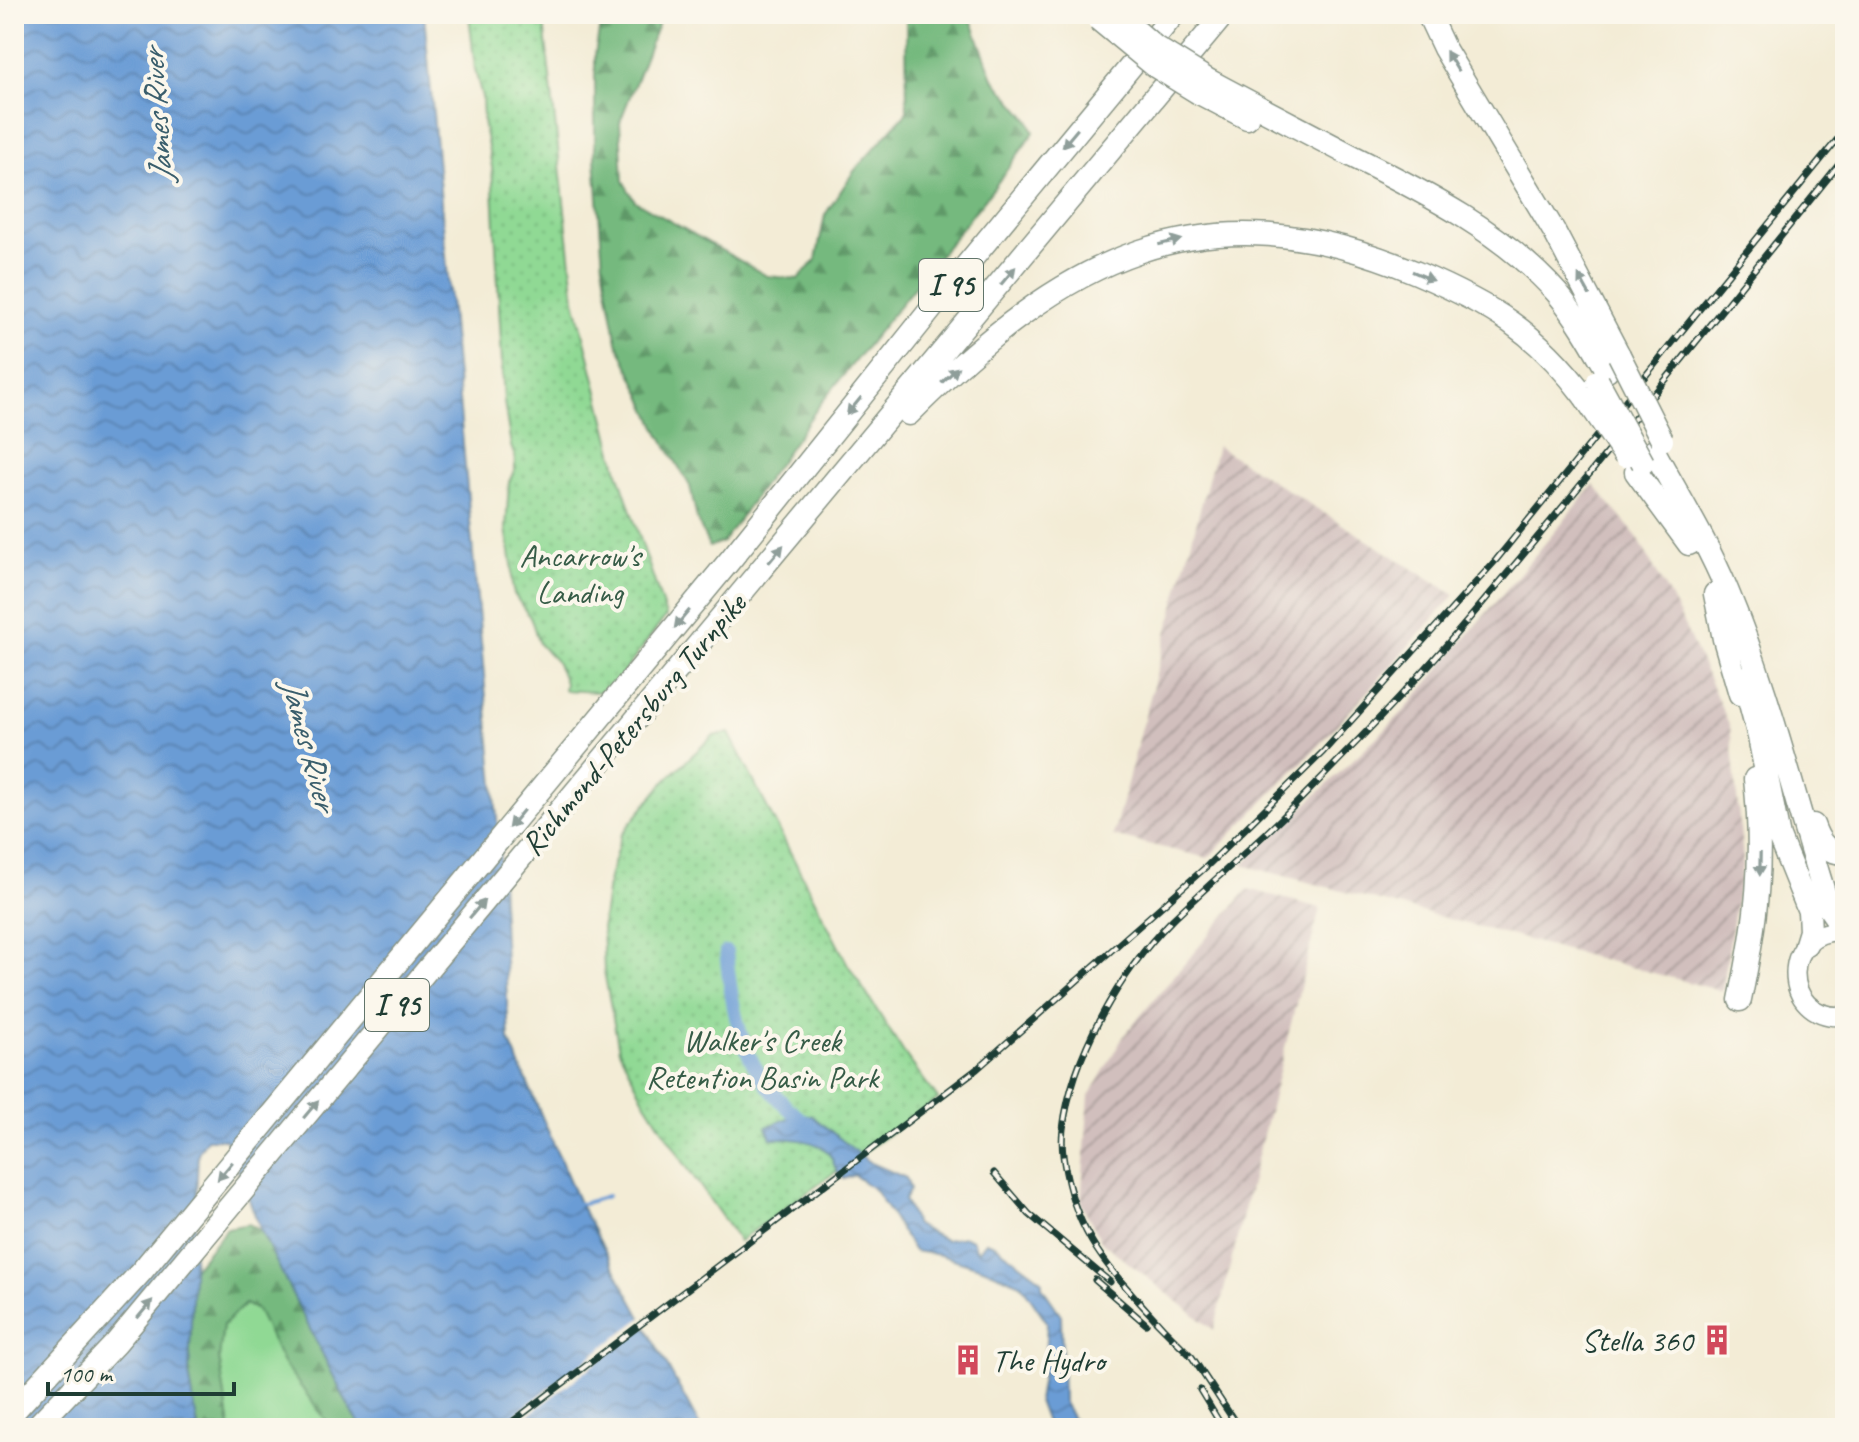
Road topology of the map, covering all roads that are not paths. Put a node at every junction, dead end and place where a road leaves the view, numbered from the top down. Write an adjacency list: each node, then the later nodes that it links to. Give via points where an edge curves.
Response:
1 (1168, 14): 6 (highway)
2 (1174, 14): 6 (highway, Richmond-Petersburg Turnpike / I 95)
3 (1224, 14): 9 (highway, Richmond-Petersburg Turnpike / I 95, one-way to 3)
4 (1428, 14): 7 (highway, one-way to 4, via 1586,289)
5 (1102, 16): 7 (highway, bridge, via 1167,56 1203,86 1406,183 1469,220 1556,293 1580,325)
6 (1098, 104): 17 (highway, Richmond-Petersburg Turnpike / I 95, one-way to 17, via 731,559 150,1261)
7 (1602, 376): 8 (highway, bridge); 8 (highway, bridge); 9 (highway, one-way to 7, via 936,388 1024,312 1061,286 1122,257 1197,237 1240,233 1304,240 1394,264 1468,295 1517,325 1553,358)
8 (1649, 456): 10 (highway); 11 (highway, via 1714,561)
9 (797, 530): 18 (highway, Richmond-Petersburg Turnpike / I 95, one-way to 9, via 116,1343)
10 (1715, 594): 14 (highway, via 1747,692 1779,837 1809,911); 15 (highway, one-way to 15, via 1748,729 1759,830 1758,901)
11 (1781, 747): 12 (highway, via 1820,841); 13 (highway, via 1829,908)
12 (1845, 853)
13 (1845, 932): 14 (main road, via 1828,932)
14 (1806, 944): 16 (main road, via 1795,970 1801,997 1822,1014)
15 (1740, 1000)
16 (1845, 1016)
17 (17, 1407)
18 (35, 1428)

